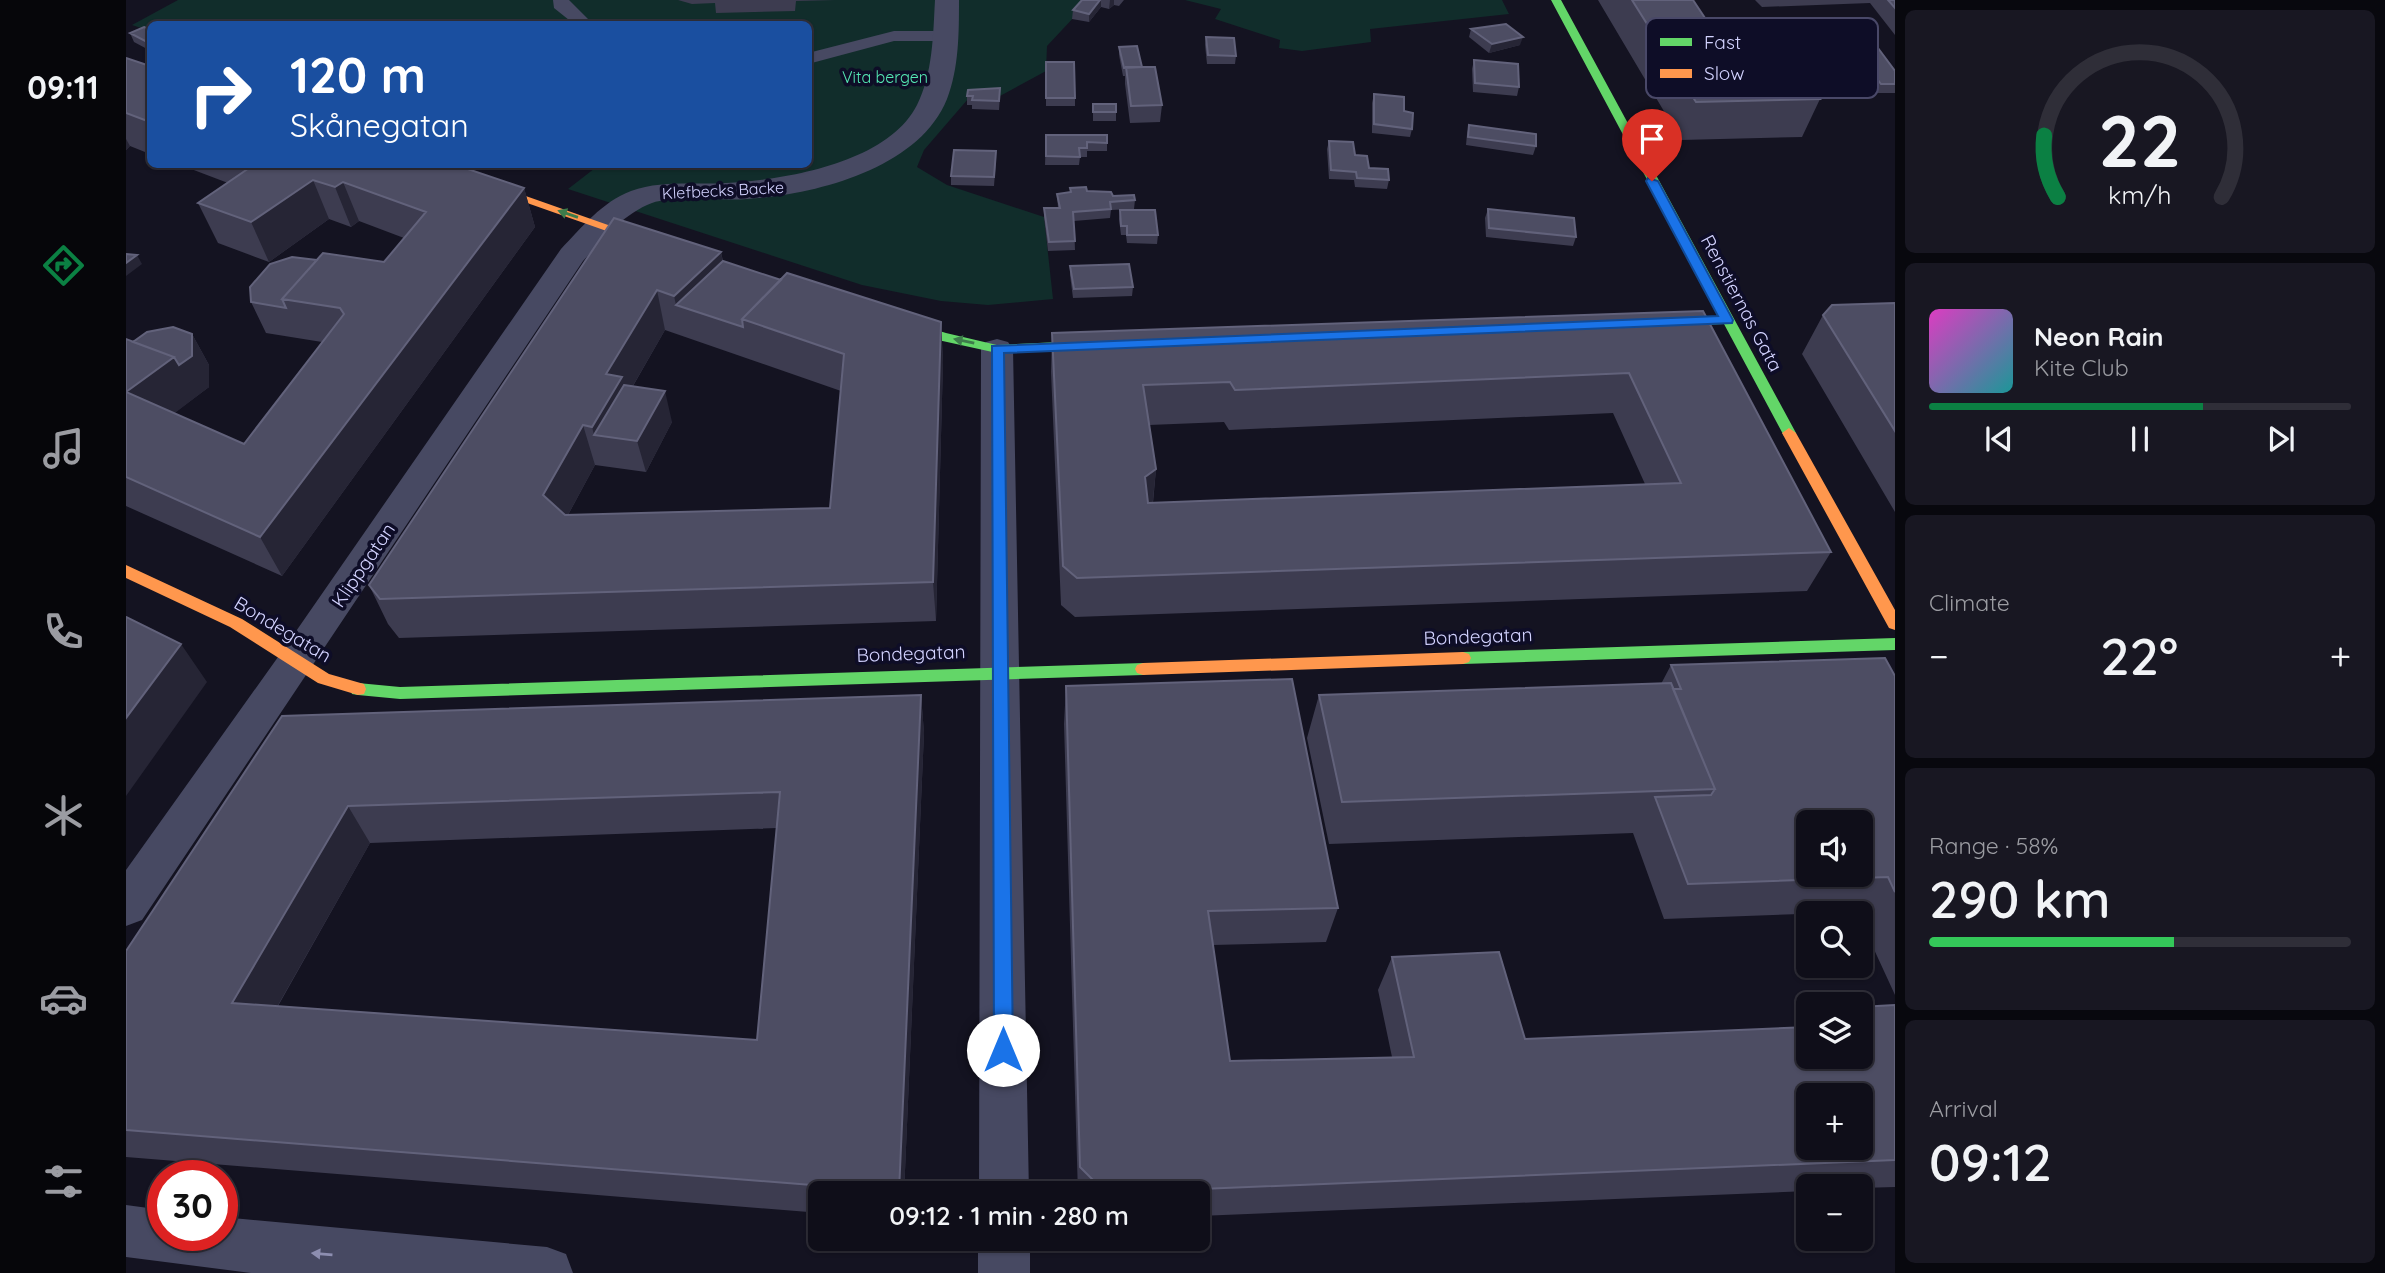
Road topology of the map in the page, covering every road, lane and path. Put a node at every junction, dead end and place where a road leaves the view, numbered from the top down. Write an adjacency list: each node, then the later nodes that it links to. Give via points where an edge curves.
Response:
1 (561, 0): 4 (lane)
2 (947, 0): 5 (street, Klefbecks Backe)
3 (1556, 0): 11 (street, Renstiernas Gata)
4 (580, 21)
5 (946, 36): 6 (lane, via 894,36); 8 (street, Klefbecks Backe, via 940,77 925,116 881,153 832,177 784,188 638,197 621,205)
6 (812, 58)
7 (434, 168): 8 (street, one-way to 7)
8 (601, 225): 9 (street); 18 (street, Klippgatan, via 561,271)
9 (666, 247)
10 (872, 314): 14 (street, one-way to 10)
11 (1727, 320): 12 (street); 16 (street, Renstiernas Gata)
12 (1637, 324)
13 (1122, 344): 14 (street)
14 (997, 349): 19 (street)
15 (126, 571): 18 (street, Bondegatan, via 236,623)
16 (1895, 624)
17 (1895, 645): 19 (street, Bondegatan)
18 (297, 661): 19 (street, Bondegatan, via 324,679 357,689 400,693); 20 (street, Klippgatan)
19 (1002, 671): 21 (street)
20 (126, 906)
21 (1004, 1181)
22 (126, 1231): 24 (street)
23 (1004, 1251): 26 (street)
24 (252, 1261): 25 (street, one-way to 24)
25 (547, 1273)
26 (1004, 1273)

